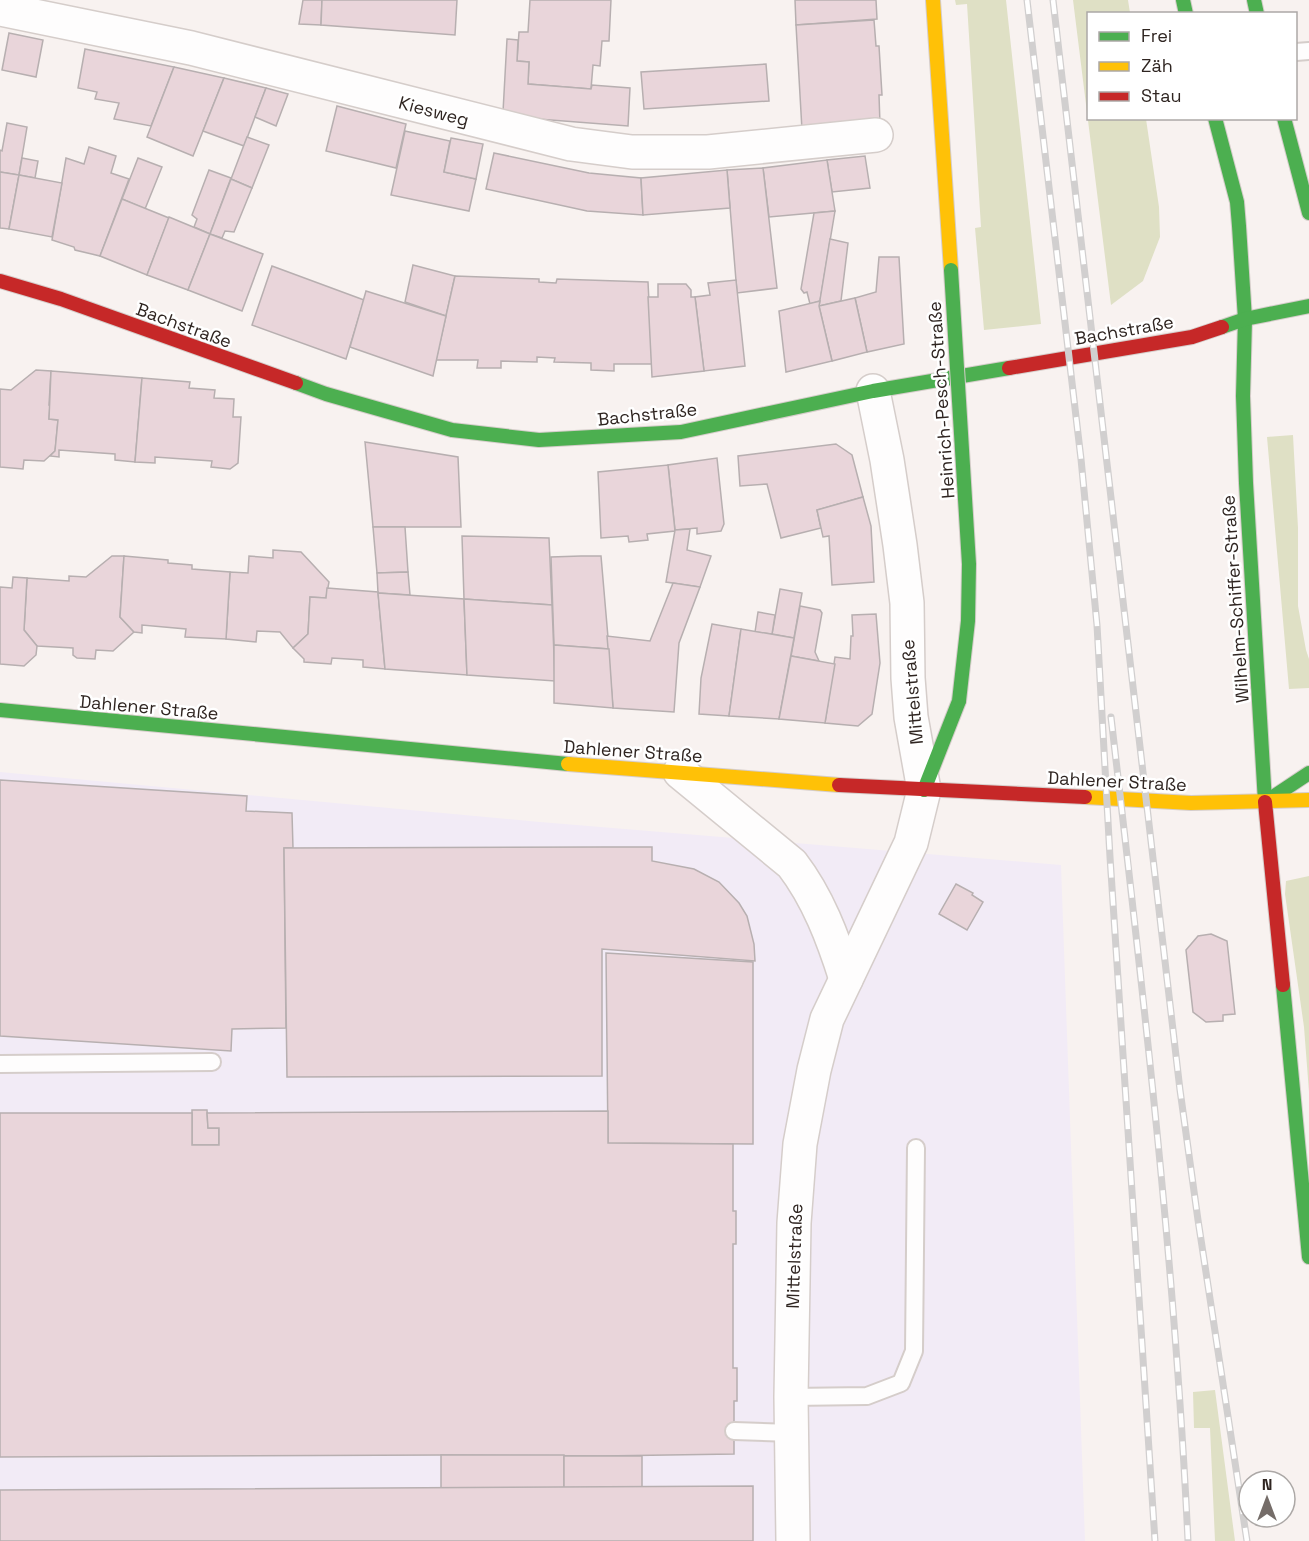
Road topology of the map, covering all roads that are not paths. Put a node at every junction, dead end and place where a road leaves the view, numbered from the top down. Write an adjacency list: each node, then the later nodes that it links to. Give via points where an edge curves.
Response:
1 (933, 0): 14 (main road, Heinrich-Pesch-Straße, bridge, via 969,564 968,621 959,701)
2 (0, 9): 5 (street, Kiesweg, via 191,48 571,144 632,152 708,152)
3 (1216, 120): 9 (main road, Wilhelm-Schiffer-Straße, via 1237,202)
4 (1285, 120): 6 (main road)
5 (876, 135)
6 (1309, 213)
7 (0, 281): 10 (main road, Bachstraße, via 326,394 452,430 540,440 681,432)
8 (1309, 306): 9 (main road, Bachstraße)
9 (1245, 319): 10 (main road, Bachstraße, via 1192,337); 16 (main road, Wilhelm-Schiffer-Straße, via 1244,418)
10 (873, 391): 14 (street, Mittelstraße, via 907,603 911,717)
11 (0, 710): 12 (main road, Dahlener Straße)
12 (680, 772): 14 (main road, Dahlener Straße); 17 (street, via 792,864 818,907)
13 (1309, 773): 16 (main road)
14 (924, 790): 16 (main road, Dahlener Straße, via 1191,803); 17 (street, Mittelstraße, via 911,843)
15 (1309, 800): 16 (main road, Dahlener Straße)
16 (1265, 802): 21 (main road, Wilhelm-Schiffer-Straße)
17 (846, 979): 24 (street, Mittelstraße, via 827,1019 800,1144 794,1223)
18 (212, 1062): 19 (lane)
19 (0, 1064)
20 (1309, 1068): 21 (main road)
21 (1292, 1079): 23 (main road, Wilhelm-Schiffer-Straße)
22 (916, 1148): 24 (lane, via 914,1351 901,1383 867,1396)
23 (1309, 1257)
24 (791, 1397): 26 (street, Mittelstraße)
25 (734, 1431): 26 (lane)
26 (792, 1433): 27 (street, Mittelstraße)
27 (793, 1541)

